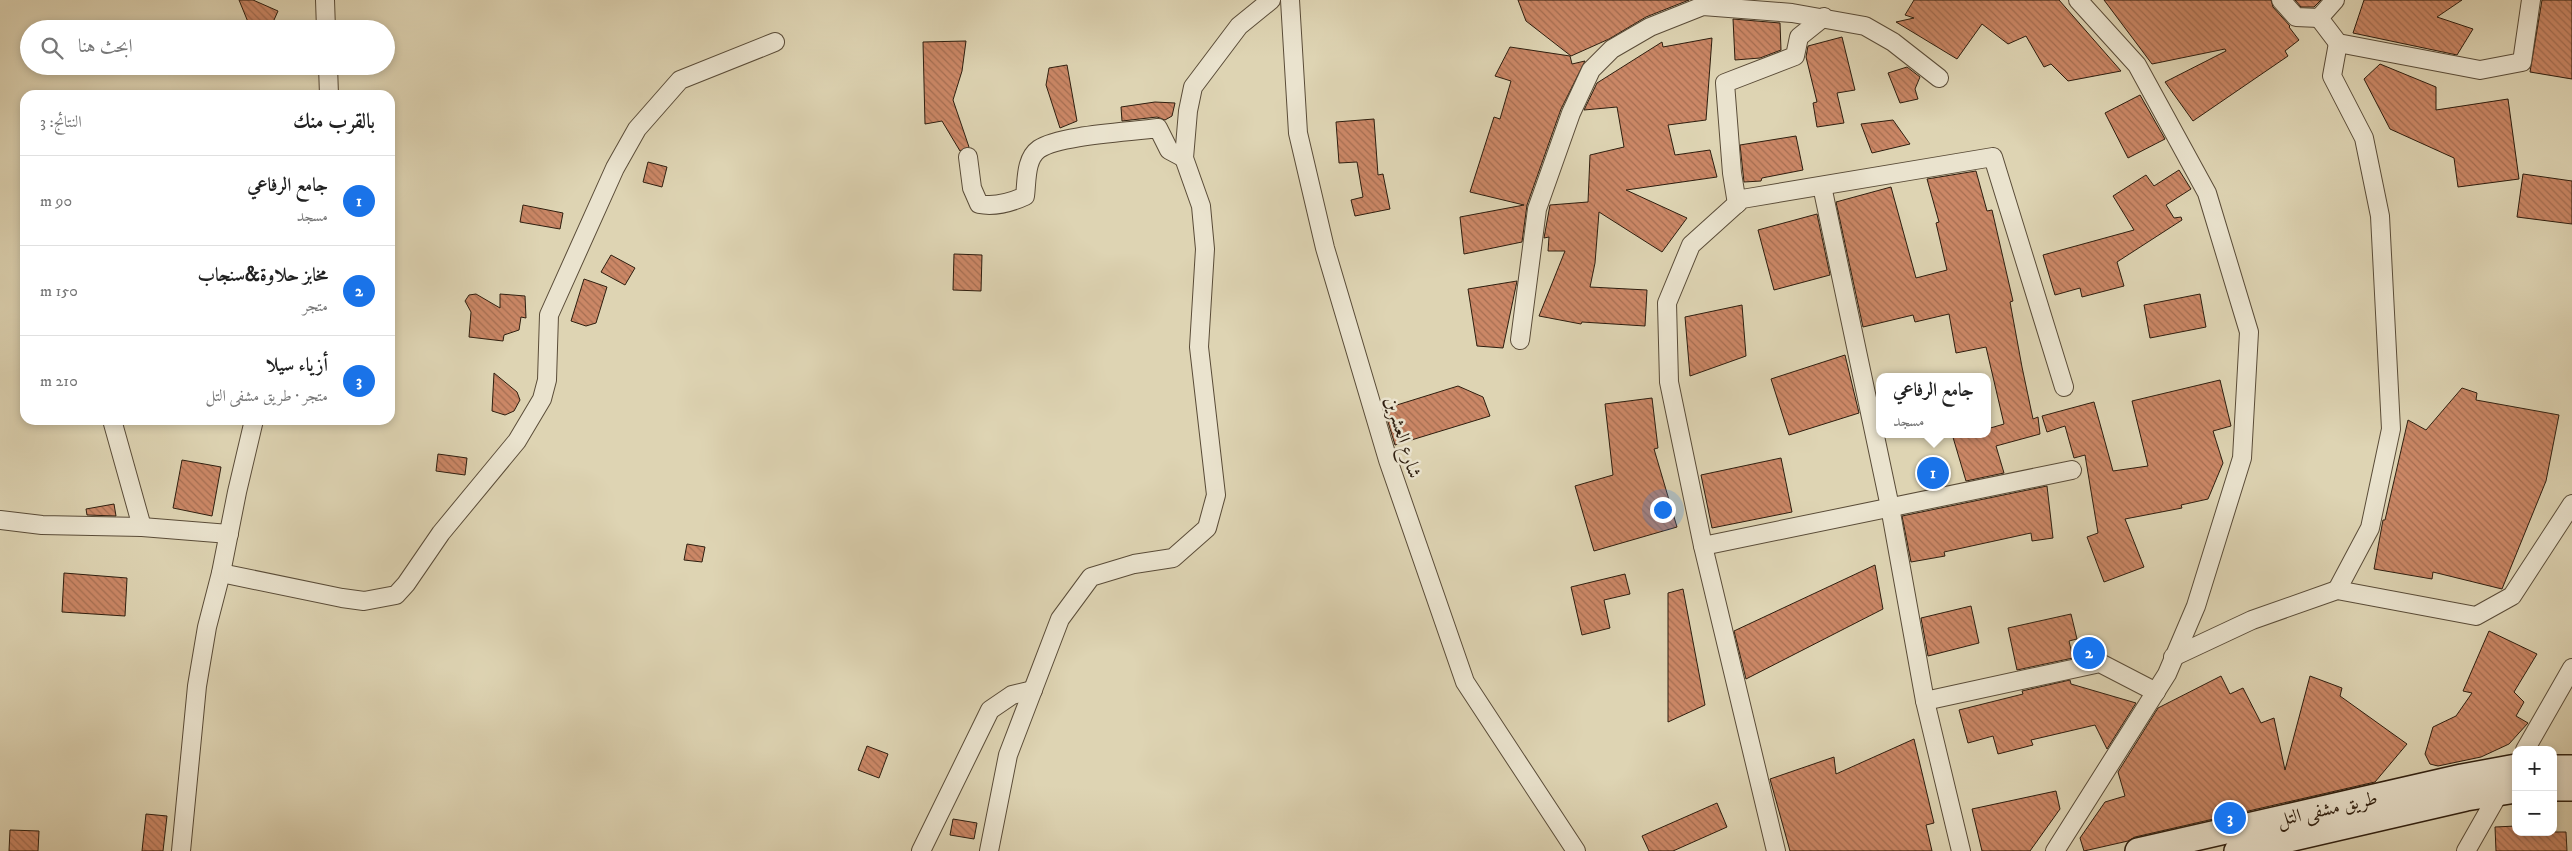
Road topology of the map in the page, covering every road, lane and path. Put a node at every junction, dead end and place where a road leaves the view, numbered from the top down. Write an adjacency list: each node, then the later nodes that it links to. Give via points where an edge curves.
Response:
1 (325, 0): 11 (street)
2 (1271, 0): 18 (street, via 1239,26 1193,86)
3 (1290, 0): 49 (street, شارع العشرين, via 1298,132 1325,248 1388,460 1465,682)
4 (2078, 0): 34 (street, via 2138,65 2207,193 2249,332 2242,458 2196,606)
5 (2281, 0): 10 (street, via 2296,17)
6 (2335, 0): 10 (street)
7 (2531, 0): 13 (street, via 2522,62 2480,70)
8 (1703, 3): 9 (street); 21 (street, via 1612,49 1591,70 1571,113 1537,209)
9 (1824, 18): 15 (street, via 1865,26 1893,42); 20 (street, via 1799,38 1795,56 1724,83)
10 (2319, 18): 13 (street)
11 (326, 20)
12 (775, 42): 32 (street, via 680,80 637,129 615,168 549,314 547,380 542,398 517,441 441,533 396,594 364,601)
13 (2338, 43): 33 (street, via 2332,76 2364,138 2380,216 2391,429 2370,528)
14 (328, 75): 16 (street)
15 (1939, 78)
16 (329, 90)
17 (968, 157): 18 (street, via 972,188 979,204 988,206 1009,204 1025,196 1028,166 1038,149 1059,141 1158,128 1169,150)
18 (1184, 158): 36 (street, via 1201,206 1205,249 1199,347 1216,495 1207,528 1173,558 1134,564 1091,577 1060,619)
19 (1822, 186): 20 (street, via 1742,199); 22 (street, via 1993,157); 27 (street)
20 (1737, 204): 31 (street, via 1691,245 1667,304 1669,382)
21 (1520, 340)
22 (2064, 387)
23 (113, 425): 29 (street)
24 (253, 425): 30 (street)
25 (2072, 470): 27 (street)
26 (2572, 504): 33 (street, via 2512,596 2476,616)
27 (1890, 507): 31 (street); 38 (street)
28 (0, 520): 29 (street, via 42,525)
29 (142, 527): 30 (street)
30 (229, 534): 32 (street)
31 (1703, 546): 50 (street)
32 (222, 573): 46 (street, via 207,627 197,686)
33 (2337, 590): 34 (street, via 2252,620)
34 (2173, 657): 37 (street)
35 (2572, 668): 39 (street)
36 (1033, 690): 47 (street, via 1012,695 990,710); 48 (street, via 1008,755)
37 (2156, 692): 38 (street, via 2100,663); 52 (street)
38 (1925, 701): 51 (street)
39 (2528, 746)
40 (2512, 768): 53 (street, طريق مشفى التل)
41 (2557, 768): 42 (street)
42 (2572, 768)
43 (2557, 788): 44 (street)
44 (2572, 788)
45 (2507, 792): 54 (street, طريق مشفى التل); 55 (street)
46 (182, 851)
47 (921, 851)
48 (989, 851)
49 (1576, 851)
50 (1776, 851)
51 (1961, 851)
52 (2055, 851)
53 (2138, 851)
54 (2237, 851)
55 (2466, 851)

